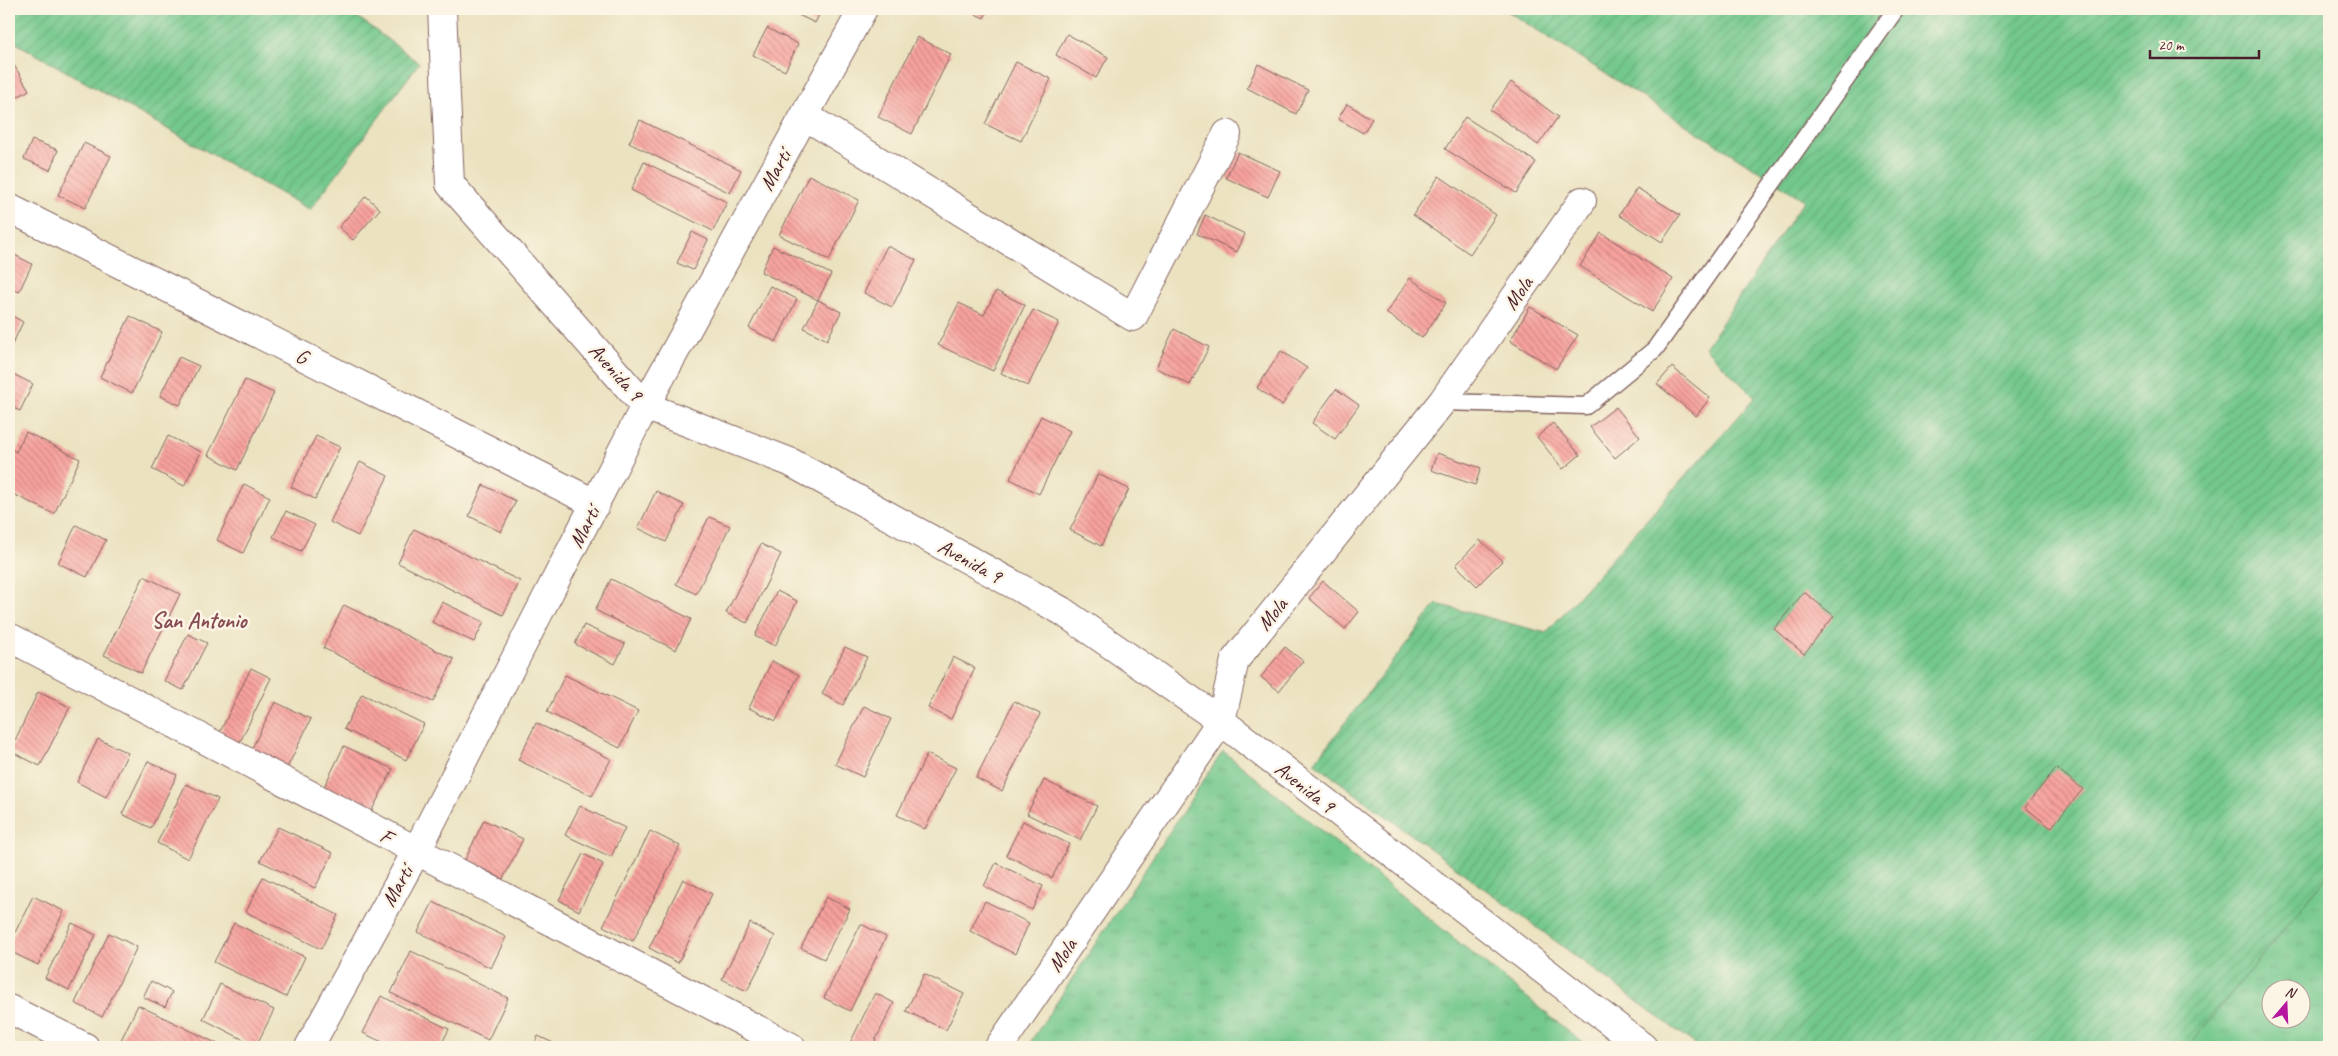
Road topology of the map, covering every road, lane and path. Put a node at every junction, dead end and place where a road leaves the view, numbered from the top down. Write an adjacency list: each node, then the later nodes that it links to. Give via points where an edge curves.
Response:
1 (442, 9): 9 (street, Avenida 9, via 450,184)
2 (864, 9): 4 (street, Martí)
3 (1896, 9): 8 (lane, via 1655,350 1586,406)
4 (805, 116): 5 (street, via 1133,317); 9 (street, Martí)
5 (1228, 134)
6 (1582, 201): 8 (street, Mola)
7 (9, 208): 10 (street, G)
8 (1442, 402): 12 (street, Mola, via 1235,660)
9 (645, 406): 10 (street, Martí); 12 (street, Avenida 9, via 790,462 1062,611)
10 (596, 504): 13 (street, Martí)
11 (9, 637): 13 (street, F)
12 (1221, 721): 18 (street, Mola); 19 (street, Avenida 9)
13 (416, 852): 16 (street, Martí); 17 (street, F)
14 (9, 1009): 15 (street)
15 (85, 1047)
16 (309, 1047)
17 (791, 1047)
18 (999, 1047)
19 (1643, 1047)

